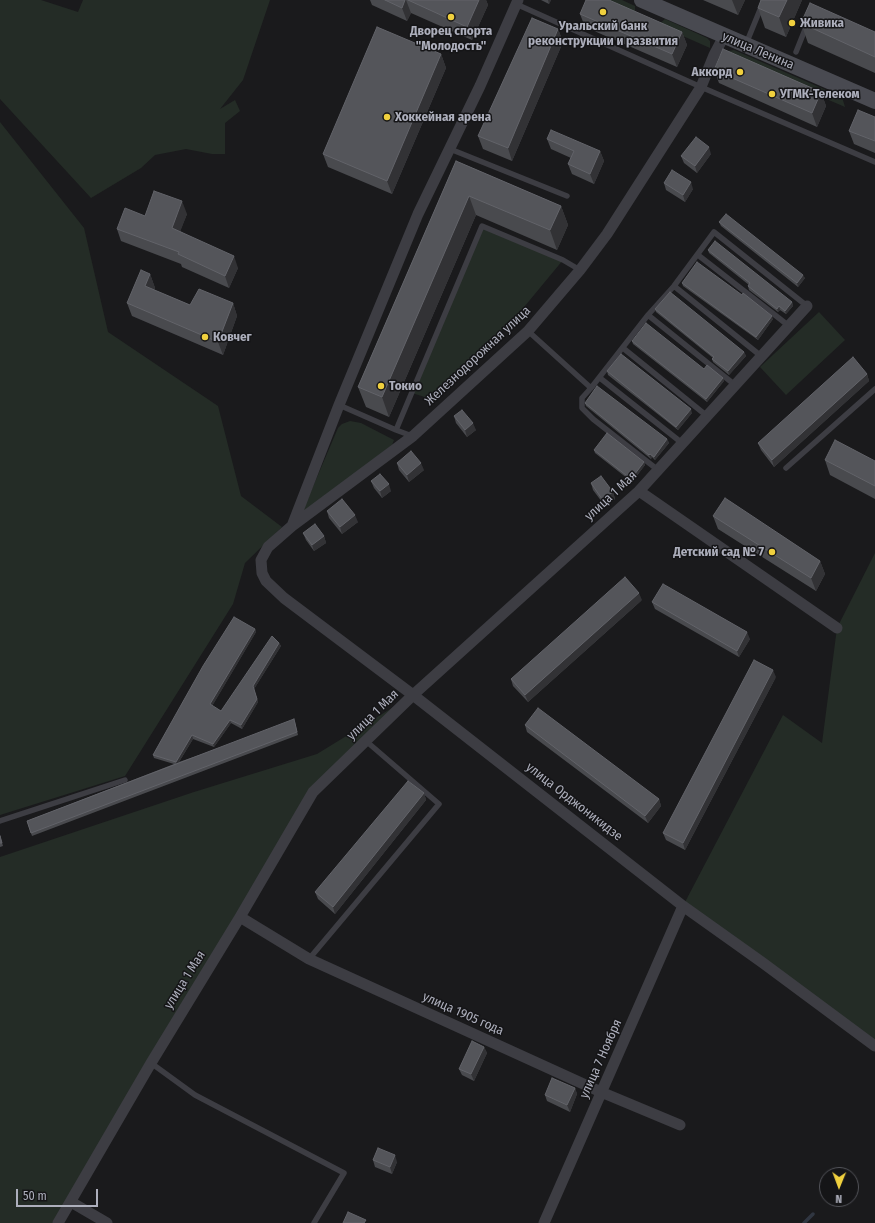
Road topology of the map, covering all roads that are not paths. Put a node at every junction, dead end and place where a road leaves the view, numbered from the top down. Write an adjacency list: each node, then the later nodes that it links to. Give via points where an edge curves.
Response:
1 (642, 0): 5 (main road, улица Ленина)
2 (764, 0): 6 (lane)
3 (517, 2): 8 (lane); 10 (street)
4 (810, 19): 7 (lane)
5 (724, 36): 6 (main road, улица Ленина); 8 (street, Железнодорожная улица)
6 (745, 45): 9 (main road, улица Ленина)
7 (796, 52)
8 (701, 87): 11 (lane); 14 (street, Железнодорожная улица, via 607,234)
9 (875, 101)
10 (450, 149): 12 (lane); 26 (street, via 418,214)
11 (875, 162)
12 (567, 196)
13 (698, 255): 15 (lane); 16 (lane, via 714,232); 18 (lane)
14 (580, 270): 19 (street, Железнодорожная улица); 28 (lane, via 563,260 482,226)
15 (674, 286): 17 (lane); 21 (lane)
16 (806, 306): 18 (street, улица 1 Мая)
17 (648, 315): 20 (lane); 23 (lane)
18 (789, 326): 21 (street, улица 1 Мая)
19 (528, 331): 24 (lane); 29 (street, Железнодорожная улица)
20 (623, 348): 22 (lane); 27 (lane)
21 (761, 356): 23 (street, улица 1 Мая)
22 (600, 378): 24 (lane); 30 (lane)
23 (735, 385): 27 (street, улица 1 Мая)
24 (590, 388): 32 (lane, via 582,398 582,408)
25 (875, 390): 31 (lane)
26 (339, 405): 28 (lane); 34 (street)
27 (707, 416): 30 (street, улица 1 Мая)
28 (396, 430): 29 (lane)
29 (413, 436): 34 (street, Железнодорожная улица)
30 (682, 443): 32 (street, улица 1 Мая)
31 (786, 468)
32 (658, 470): 33 (street, улица 1 Мая)
33 (639, 491): 36 (street); 37 (street, улица 1 Мая)
34 (292, 526): 35 (street, Железнодорожная улица, via 268,548 261,560)
35 (262, 573): 37 (street, улица Орджоникидзе, via 266,581 284,598)
36 (837, 628)
37 (413, 695): 38 (street, улица 1 Мая); 41 (street, улица Орджоникидзе)
38 (366, 741): 42 (street, улица 1 Мая, via 313,792); 43 (lane, via 439,804)
39 (125, 780): 40 (lane)
40 (0, 821)
41 (684, 906): 44 (street, улица Орджоникидзе); 46 (street, улица 7 Ноября)
42 (240, 917): 43 (street, улица 1905 года); 45 (street, улица 1 Мая)
43 (308, 959): 46 (street, улица 1905 года)
44 (875, 1046)
45 (150, 1062): 48 (street, улица 1 Мая); 51 (lane, via 194,1095 344,1173)
46 (601, 1092): 47 (street, улица 1905 года); 52 (street, улица 7 Ноября)
47 (680, 1124)
48 (71, 1202): 49 (street, улица 1 Мая); 50 (street)
49 (58, 1223)
50 (107, 1223)
51 (314, 1223)
52 (544, 1223)

